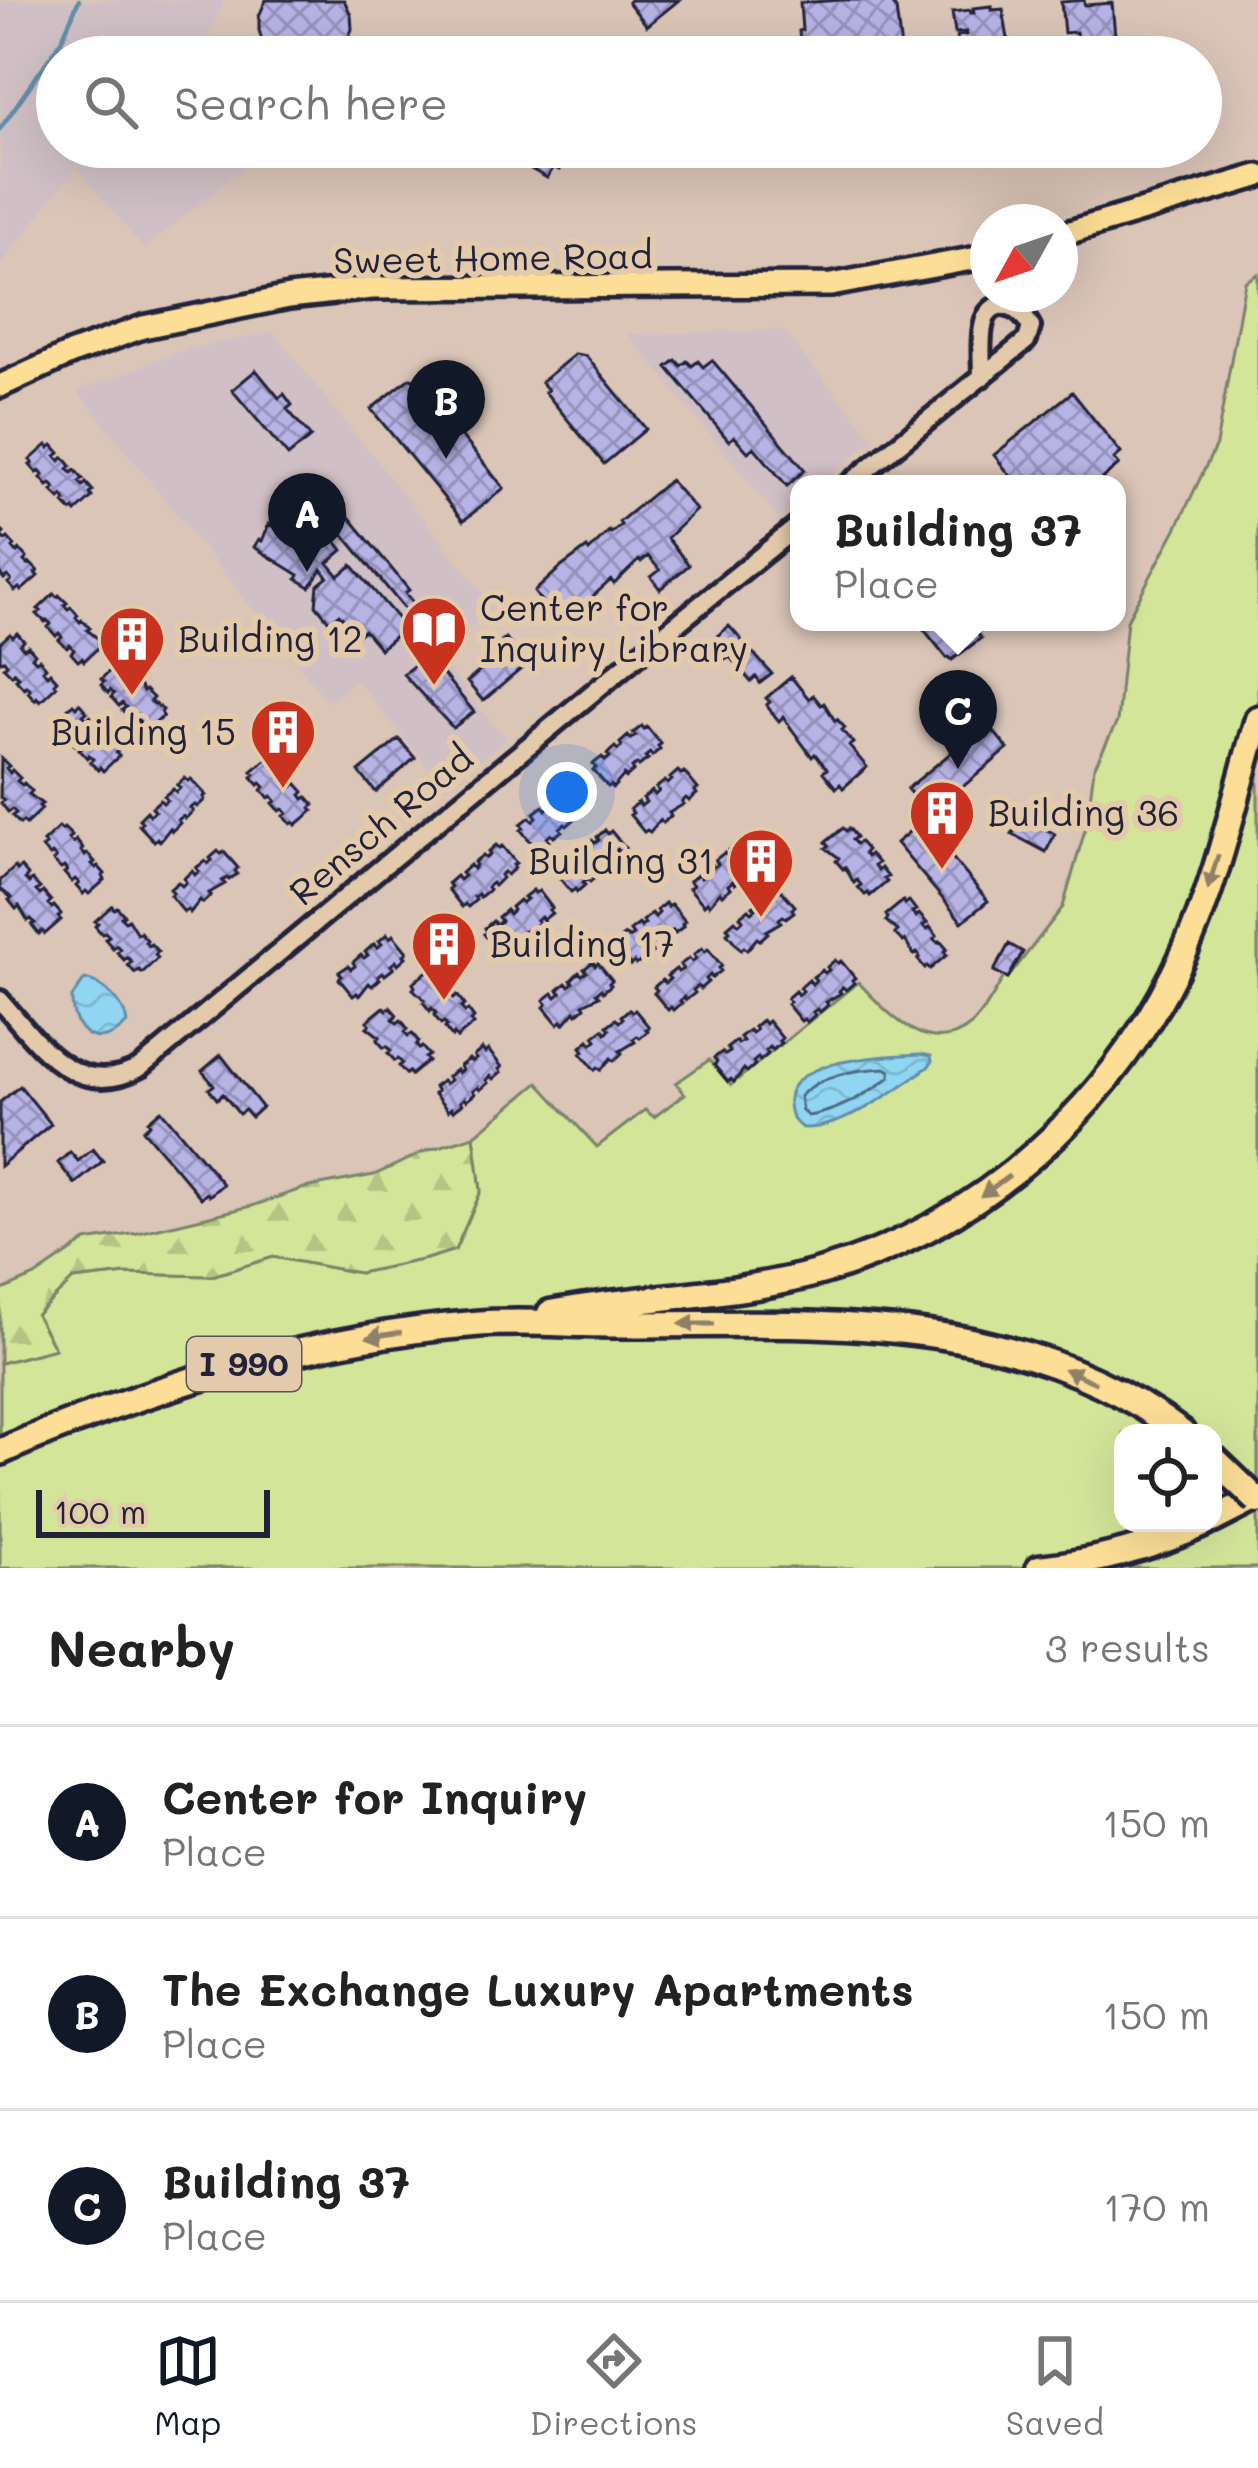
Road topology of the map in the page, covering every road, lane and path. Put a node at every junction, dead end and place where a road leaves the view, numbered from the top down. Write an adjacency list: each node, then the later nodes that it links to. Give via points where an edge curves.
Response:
1 (1258, 176): 2 (main road)
2 (1078, 230)
3 (970, 259): 5 (main road, Sweet Home Road, via 831,285 372,288 289,297 143,327)
4 (982, 377): 6 (street)
5 (4, 386)
6 (860, 475)
7 (790, 532): 9 (street, Rensch Road, via 141,1067 107,1078 73,1072)
8 (1258, 719): 10 (highway, one-way to 10, via 1206,896 1161,1000 1096,1093 1017,1169 920,1232 819,1272)
9 (0, 1000)
10 (500, 1322): 11 (highway, one-way to 10, via 1072,1372 963,1338 819,1325); 12 (highway, I 990, one-way to 12, via 242,1365)
11 (1168, 1424)
12 (0, 1452)
13 (1222, 1466): 14 (highway, bridge)
14 (1258, 1499): 15 (highway)
15 (1222, 1515)
16 (1180, 1532): 17 (highway)
17 (1039, 1568)

